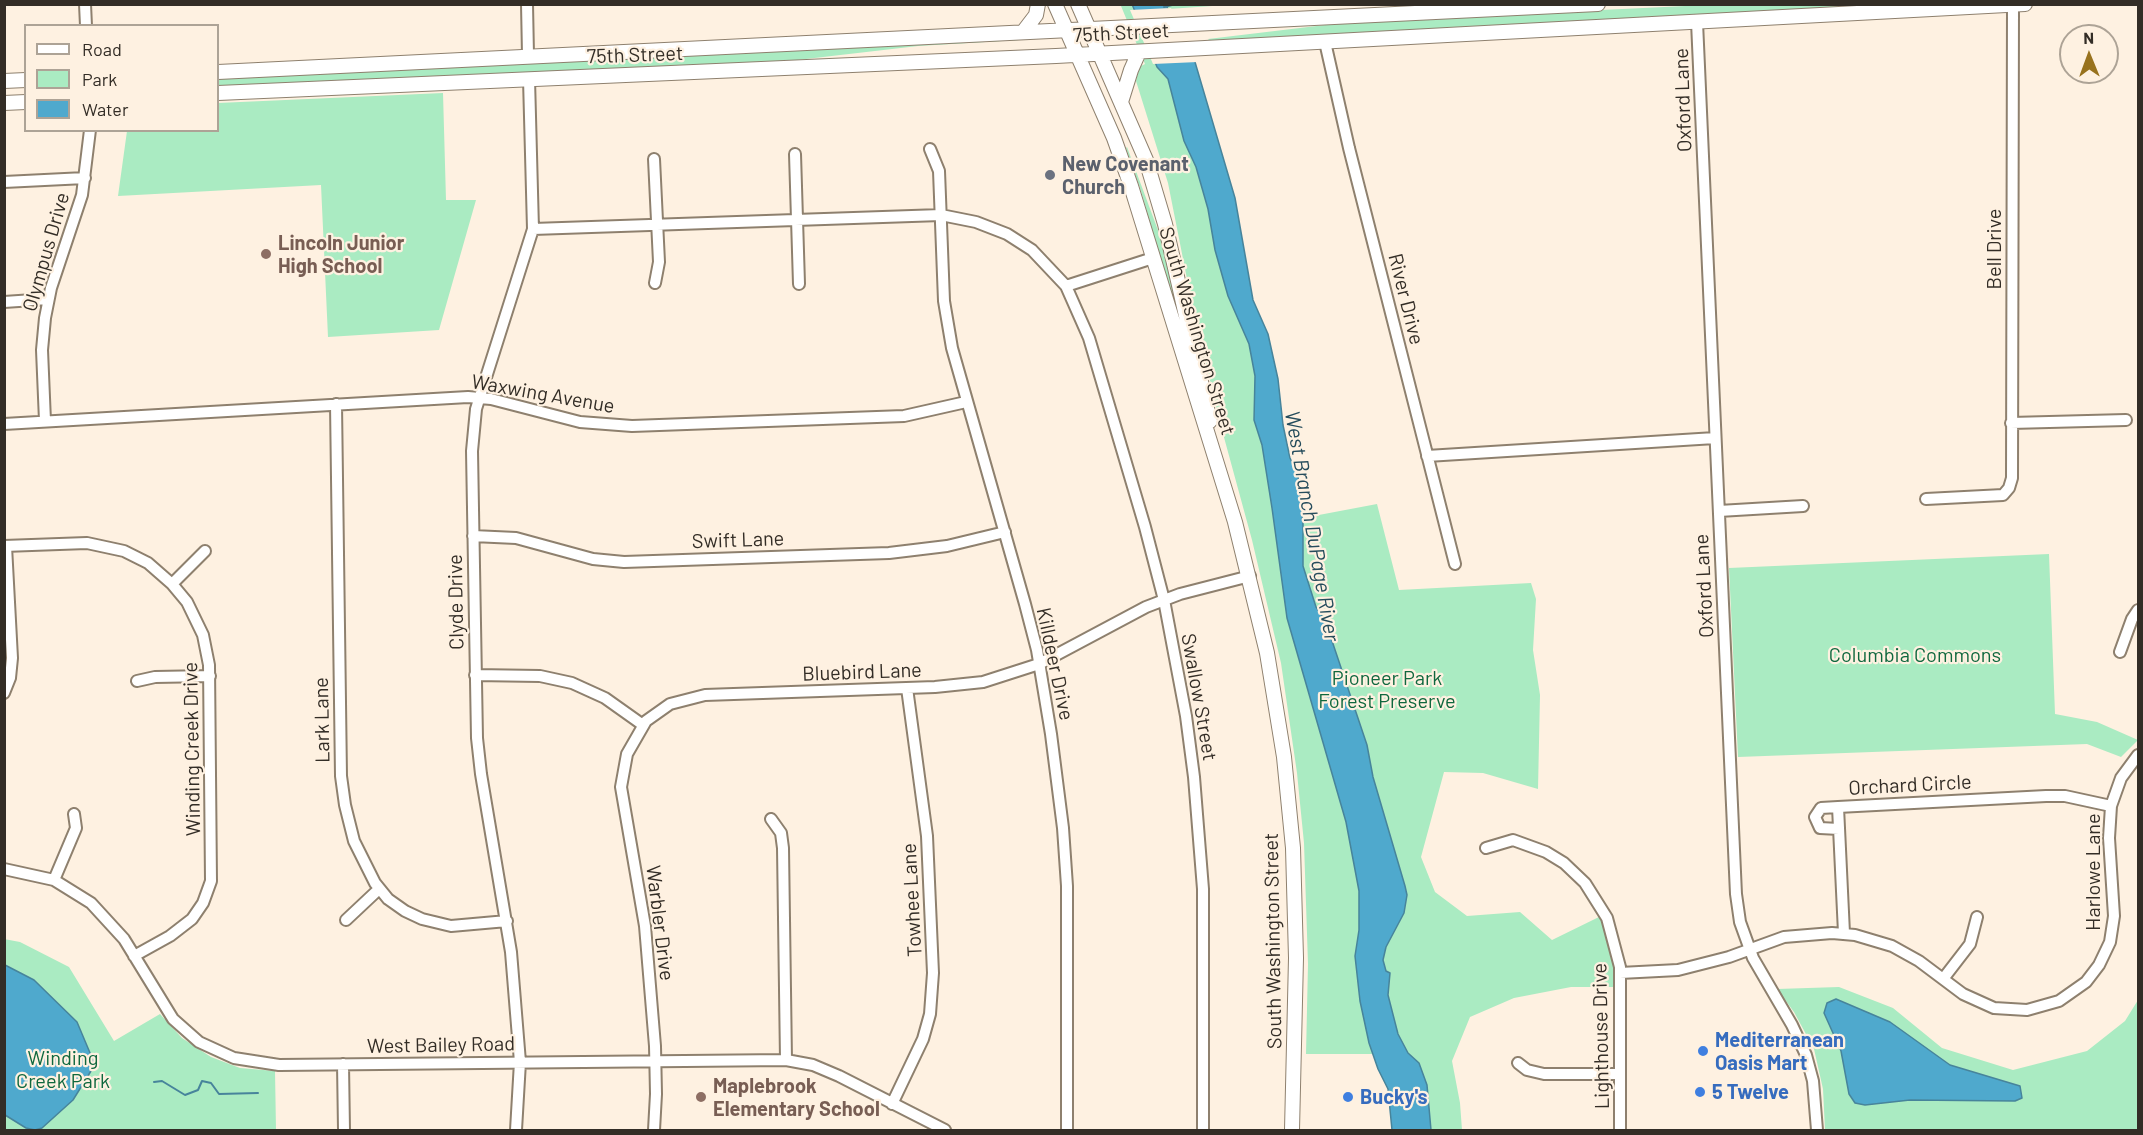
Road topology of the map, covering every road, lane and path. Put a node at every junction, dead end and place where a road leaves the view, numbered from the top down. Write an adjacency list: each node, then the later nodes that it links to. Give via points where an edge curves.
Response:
1 (85, 4): 10 (street)
2 (527, 4): 17 (street)
3 (1038, 4): 13 (main road, via 1036,15)
4 (1055, 4): 12 (main road, South Washington Street)
5 (1078, 4): 11 (main road, South Washington Street)
6 (1598, 4): 11 (main road, 75th Street)
7 (2025, 4): 8 (main road, 75th Street)
8 (2013, 5): 9 (main road, 75th Street); 48 (street, Bell Drive)
9 (1697, 22): 14 (main road, 75th Street); 50 (street, Oxford Lane)
10 (86, 24)
11 (1089, 29): 12 (main road, 75th Street); 16 (main road, South Washington Street)
12 (1068, 30): 13 (main road, 75th Street); 18 (main road, South Washington Street)
13 (1023, 32): 17 (main road, 75th Street)
14 (1325, 42): 15 (main road, 75th Street); 51 (street, River Drive)
15 (1139, 52): 16 (main road, 75th Street); 25 (main road)
16 (1100, 54): 18 (main road, 75th Street); 25 (main road, South Washington Street)
17 (528, 55): 19 (main road, 75th Street)
18 (1077, 55): 20 (main road, 75th Street); 37 (main road, South Washington Street, via 1114,138)
19 (219, 72)
20 (529, 80): 23 (main road, 75th Street); 36 (street, Clyde Drive)
21 (4, 81): 22 (main road)
22 (24, 81)
23 (219, 93)
24 (24, 102): 26 (main road)
25 (1121, 102): 52 (main road, South Washington Street, via 1141,143 1156,192 1204,387)
26 (4, 103)
27 (90, 132): 31 (street, Olympus Drive)
28 (930, 149): 33 (street, Killdeer Drive, via 938,165)
29 (795, 154): 34 (street)
30 (654, 159): 35 (street)
31 (85, 178): 32 (street); 41 (street, Olympus Drive)
32 (4, 182)
33 (941, 215): 34 (street, Swallow Street); 40 (street, Swallow Street, via 1007,234 1032,250); 44 (street, Killdeer Drive, via 945,312)
34 (797, 219): 35 (street, Swallow Street); 39 (street)
35 (658, 224): 36 (street, Swallow Street); 38 (street, via 660,262)
36 (533, 229): 43 (street, Clyde Drive)
37 (1153, 258): 40 (street); 52 (main road, South Washington Street)
38 (655, 283)
39 (799, 284)
40 (1066, 286): 63 (street, Swallow Street, via 1089,338)
41 (48, 300): 42 (street); 47 (street, Olympus Drive, via 42,350)
42 (4, 302)
43 (480, 398): 44 (street, Waxwing Avenue, via 580,422 632,426 904,416); 45 (street, Waxwing Avenue); 57 (street, Clyde Drive, via 473,430)
44 (966, 402): 56 (street, Killdeer Drive)
45 (336, 404): 47 (street, Waxwing Avenue); 82 (street, Lark Lane, via 341,784 354,841)
46 (2126, 420): 48 (street)
47 (45, 421): 49 (street, Waxwing Avenue)
48 (2011, 423): 53 (street, Bell Drive, via 2012,478 2007,492 1997,496)
49 (4, 424)
50 (1715, 438): 51 (street); 55 (street, Oxford Lane)
51 (1427, 456): 60 (street, River Drive)
52 (1220, 470): 61 (main road, South Washington Street)
53 (1926, 499)
54 (1803, 506): 55 (street)
55 (1719, 511): 87 (street, Oxford Lane, via 1736,894)
56 (1005, 532): 57 (street, Swift Lane, via 947,546 889,553 624,562 593,559 516,538); 66 (street, Killdeer Drive)
57 (473, 536): 67 (street, Clyde Drive)
58 (5, 546): 62 (street, Winding Creek Drive, via 101,544 135,556); 71 (street, via 12,658)
59 (205, 551): 62 (street)
60 (1455, 564)
61 (1250, 576): 63 (street, Bluebird Lane); 104 (main road, South Washington Street, via 1280,720 1293,848 1296,958)
62 (172, 584): 68 (street, Winding Creek Drive, via 200,626)
63 (1164, 600): 66 (street, Bluebird Lane); 103 (street, Swallow Street, via 1186,716 1200,844 1205,940)
64 (2139, 610): 65 (street)
65 (2120, 652)
66 (1039, 664): 70 (street, Bluebird Lane, via 983,682); 102 (street, Killdeer Drive, via 1059,788 1067,886)
67 (475, 675): 72 (street, via 540,676 572,683 605,698); 85 (street, Clyde Drive, via 481,774)
68 (210, 676): 69 (street); 88 (street, Winding Creek Drive, via 210,887 192,919)
69 (137, 681)
70 (907, 688): 72 (street, Bluebird Lane, via 705,695 670,704); 97 (street, Towhee Lane, via 927,836 933,973 930,1014 923,1039)
71 (4, 693)
72 (643, 725): 91 (street, Warbler Drive, via 627,754 621,787 645,926)
73 (2139, 755): 74 (street, Harlowe Lane, via 2121,778)
74 (2110, 806): 75 (street, Orchard Circle, via 2046,796); 90 (street, Harlowe Lane, via 2114,923 2104,957 2086,982 2059,1001 2015,1011 1973,1000)
75 (1838, 807): 78 (street, Orchard Circle); 78 (street, via 1821,808 1815,817 1820,828)
76 (74, 814): 81 (street, via 76,828)
77 (771, 819): 92 (street, via 781,833 783,848)
78 (1839, 829): 86 (street, Orchard Circle)
79 (1486, 848): 89 (street, Lighthouse Drive, via 1519,841 1570,868 1595,896 1607,918)
80 (4, 869): 81 (street, West Bailey Road)
81 (54, 880): 88 (street, West Bailey Road, via 101,911)
82 (379, 889): 84 (street); 85 (street, Lark Lane, via 405,911 430,922 451,926)
83 (1977, 917): 90 (street, via 1970,944)
84 (346, 921)
85 (507, 921): 93 (street, Clyde Drive)
86 (1844, 933): 87 (street, Harlowe Lane, via 1797,935); 90 (street, Harlowe Lane, via 1892,946)
87 (1749, 950): 89 (street, Harlowe Lane, via 1678,970); 106 (street, Oxford Lane, via 1806,1055 1813,1081)
88 (134, 956): 95 (street, West Bailey Road, via 173,1019 207,1047 263,1064)
89 (1620, 973): 96 (street, Lighthouse Drive)
90 (1943, 979)
91 (655, 1060): 92 (street, West Bailey Road); 93 (street, West Bailey Road); 100 (street, Warbler Drive)
92 (786, 1060): 97 (street, West Bailey Road, via 823,1069)
93 (520, 1062): 95 (street, West Bailey Road); 99 (street, Clyde Drive)
94 (1518, 1063): 96 (street, via 1544,1074)
95 (343, 1064): 98 (street)
96 (1620, 1074): 105 (street, Lighthouse Drive)
97 (892, 1104): 101 (street, West Bailey Road)
98 (344, 1131)
99 (516, 1131)
100 (654, 1131)
101 (945, 1131)
102 (1067, 1131)
103 (1203, 1131)
104 (1292, 1131)
105 (1620, 1131)
106 (1817, 1131)

